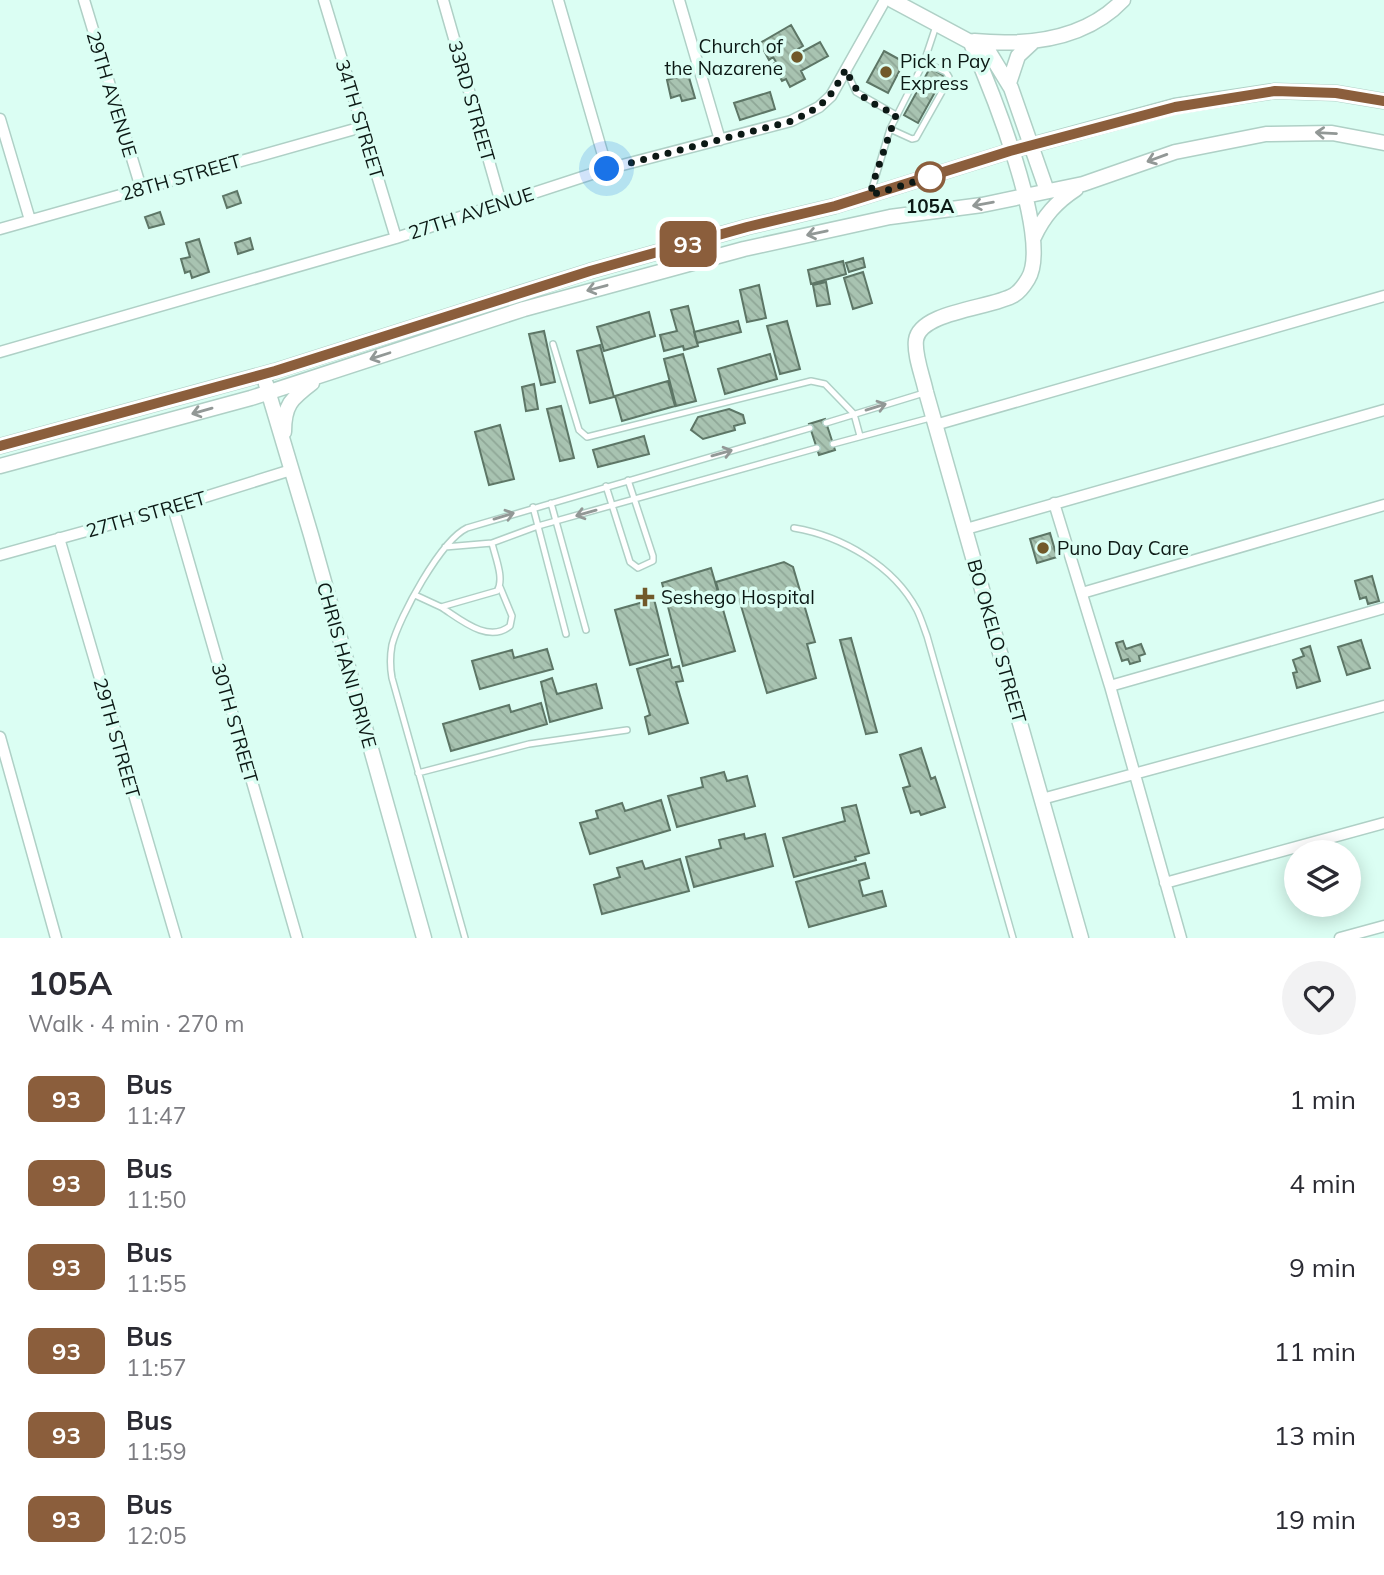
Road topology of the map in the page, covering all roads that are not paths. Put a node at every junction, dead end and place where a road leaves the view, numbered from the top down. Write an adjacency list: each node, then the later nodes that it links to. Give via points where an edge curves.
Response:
1 (84, 0): 26 (street, 29TH AVENUE)
2 (324, 0): 18 (street, 34TH STREET)
3 (443, 0): 30 (street, 33RD STREET)
4 (558, 0): 24 (street)
5 (680, 0): 20 (street)
6 (885, 0): 13 (street, 27TH AVENUE)
7 (892, 0): 9 (main road)
8 (1123, 0): 11 (main road, via 1097,22)
9 (936, 23): 10 (main road); 12 (lane)
10 (970, 41): 11 (main road); 14 (main road, via 989,52); 23 (main road)
11 (1033, 42): 14 (main road, via 1018,56)
12 (924, 62): 16 (lane); 19 (lane, via 948,74 943,92 916,138)
13 (846, 69): 16 (lane, via 862,98); 20 (street, 27TH AVENUE, via 831,96 807,113)
14 (1009, 83): 22 (main road)
15 (1384, 101): 22 (main road, via 1336,93 1258,92 1175,107)
16 (896, 115): 19 (lane)
17 (0, 118): 31 (street)
18 (362, 127): 26 (street, 28TH STREET); 34 (street, 34TH STREET)
19 (890, 129): 28 (lane)
20 (720, 140): 24 (street, 27TH AVENUE)
21 (1384, 143): 25 (main road, one-way to 25, via 1332,133 1266,134 1175,152)
22 (1032, 146): 23 (main road); 27 (main road)
23 (1010, 151): 28 (main road); 29 (main road)
24 (607, 169): 30 (street, 27TH AVENUE)
25 (1083, 184): 27 (main road); 33 (main road, via 1054,206)
26 (141, 188): 31 (street, 28TH STREET)
27 (1047, 191): 29 (main road)
28 (871, 195): 38 (main road, via 590,271)
29 (1026, 196): 33 (main road); 39 (main road, one-way to 39, via 890,217 744,249 524,309)
30 (501, 203): 34 (street, 27TH AVENUE)
31 (30, 220): 32 (street, 28TH STREET)
32 (0, 229)
33 (1034, 237): 40 (main road, BO OKELO STREET, via 1030,277 1015,295 938,319 918,334 915,343)
34 (396, 238): 37 (street, 27TH AVENUE)
35 (1384, 296): 44 (street)
36 (553, 344): 43 (lane, via 579,430 587,437 811,381 825,384)
37 (0, 352)
38 (263, 374): 41 (main road, CHRIS HANI DRIVE); 49 (main road)
39 (321, 376): 41 (main road); 51 (main road, via 287,406)
40 (926, 392): 43 (lane, one-way to 40); 44 (main road, BO OKELO STREET)
41 (268, 393): 51 (main road, CHRIS HANI DRIVE); 52 (main road, one-way to 52)
42 (1384, 410): 58 (street)
43 (854, 414): 45 (lane); 47 (lane)
44 (934, 421): 47 (lane); 66 (main road, BO OKELO STREET)
45 (826, 423)
46 (810, 428): 54 (lane, one-way to 46)
47 (860, 436): 48 (lane)
48 (833, 444)
49 (0, 446)
50 (817, 448): 56 (lane)
51 (284, 452): 53 (main road, CHRIS HANI DRIVE)
52 (0, 466)
53 (291, 470): 61 (street, 27TH STREET); 91 (main road, CHRIS HANI DRIVE)
54 (628, 480): 55 (lane); 56 (lane)
55 (606, 486): 57 (lane); 60 (lane)
56 (634, 499): 60 (lane); 60 (lane, via 653,561 638,568 630,562)
57 (551, 503): 62 (lane); 63 (lane)
58 (1054, 503): 66 (street); 72 (street)
59 (1384, 505): 72 (street)
60 (612, 506): 63 (lane, one-way to 63)
61 (173, 507): 67 (street, 27TH STREET); 90 (street, 30TH STREET)
62 (533, 508): 64 (lane); 69 (lane, one-way to 62, via 467,528)
63 (556, 521): 64 (lane); 76 (lane)
64 (538, 526): 68 (lane); 77 (lane)
65 (794, 528): 93 (lane, via 827,536 876,563 917,610)
66 (966, 529): 84 (main road, BO OKELO STREET)
67 (59, 538): 70 (street, 27TH STREET); 89 (street, 29TH STREET)
68 (492, 543): 69 (lane); 71 (lane)
69 (445, 547): 73 (lane)
70 (0, 555)
71 (500, 587): 74 (lane); 74 (lane, via 512,616 510,626 502,631 476,629)
72 (1082, 593): 78 (street)
73 (415, 595): 74 (lane); 82 (lane, via 397,631 390,664)
74 (441, 607)
75 (1384, 608): 78 (street)
76 (586, 630)
77 (566, 634)
78 (1110, 686): 83 (street)
79 (1384, 706): 83 (street)
80 (627, 730): 82 (lane, via 529,744)
81 (0, 737): 88 (street)
82 (418, 773): 92 (lane)
83 (1133, 775): 84 (street); 86 (street)
84 (1042, 799): 94 (main road, BO OKELO STREET)
85 (1384, 823): 86 (street)
86 (1165, 883): 95 (street)
87 (1384, 926): 96 (street)
88 (56, 938)
89 (176, 938)
90 (298, 938)
91 (424, 938)
92 (465, 938)
93 (1013, 938)
94 (1081, 938)
95 (1181, 938)
96 (1340, 938)

